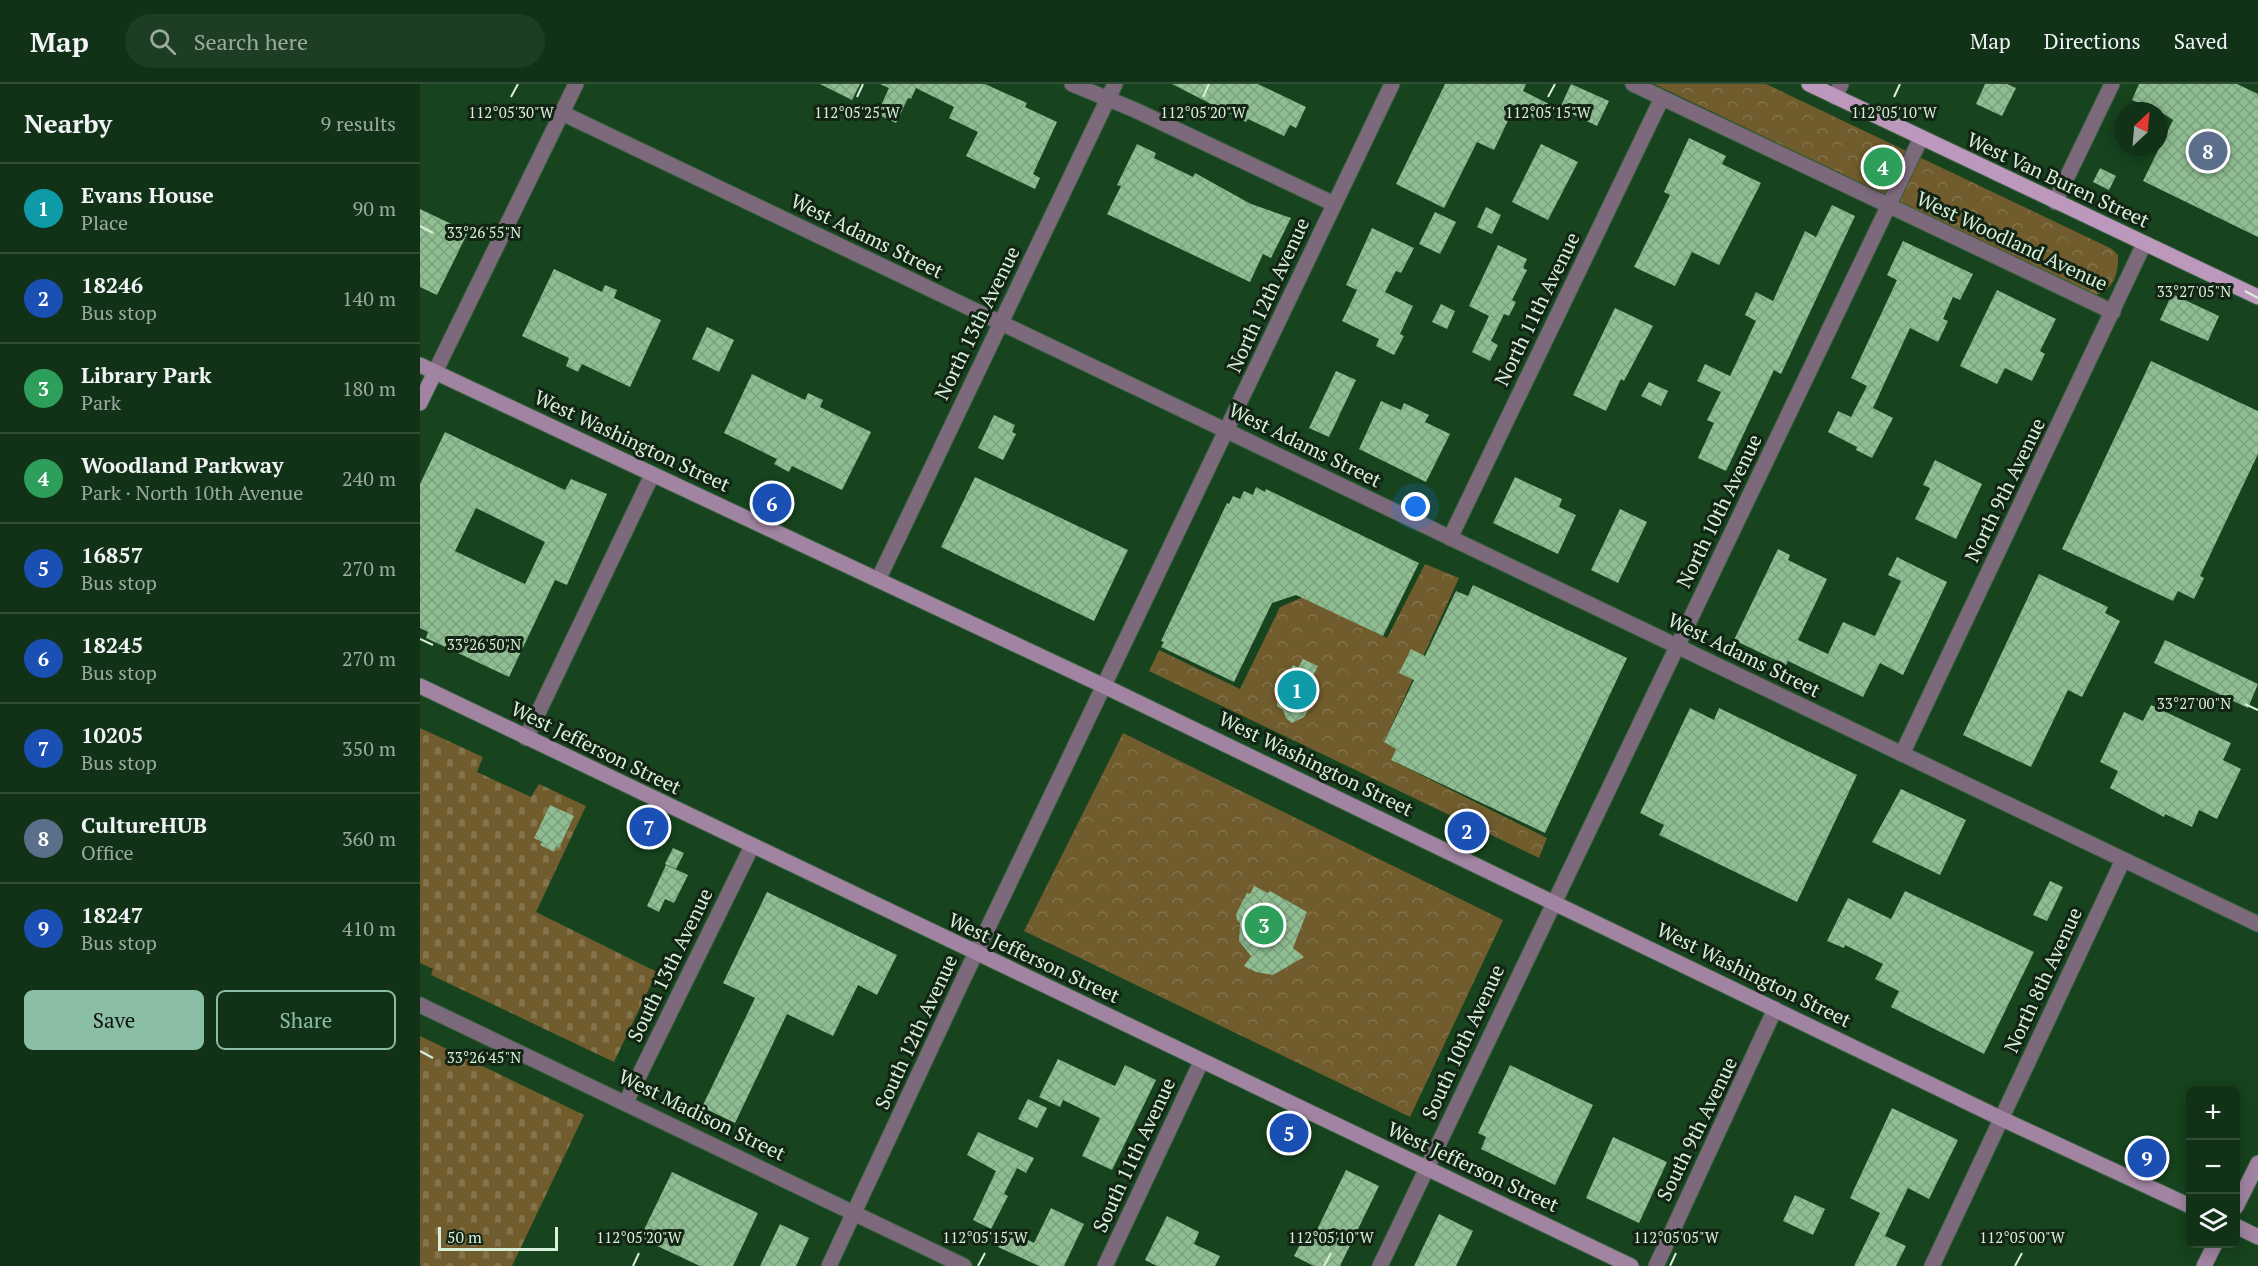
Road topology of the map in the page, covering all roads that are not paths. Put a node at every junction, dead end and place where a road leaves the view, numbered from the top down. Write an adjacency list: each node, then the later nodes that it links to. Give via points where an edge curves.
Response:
1 (576, 84): 11 (street)
2 (1072, 84): 10 (street)
3 (1114, 84): 10 (street, North 13th Avenue)
4 (1392, 84): 14 (street, North 12th Avenue)
5 (1633, 84): 9 (street, West Woodland Avenue)
6 (1809, 84): 8 (main road, West Van Buren Street)
7 (2112, 84): 13 (street)
8 (1838, 90): 12 (main road, West Van Buren Street)
9 (1662, 98): 15 (street, West Woodland Avenue); 25 (street, North 11th Avenue)
10 (1107, 99): 14 (street); 19 (street, North 13th Avenue)
11 (562, 113): 19 (street, West Adams Street); 21 (street)
12 (1921, 138): 13 (main road, West Van Buren Street); 15 (street, North 10th Avenue)
13 (2055, 202): 16 (main road, West Van Buren Street)
14 (1334, 204): 23 (street, North 12th Avenue)
15 (1888, 206): 18 (street, West Woodland Avenue); 27 (street, North 10th Avenue)
16 (2144, 244): 17 (main road, West Van Buren Street); 18 (street, North 9th Avenue)
17 (2258, 297)
18 (2113, 312): 31 (street, North 9th Avenue)
19 (1000, 323): 23 (street, West Adams Street); 26 (street, North 13th Avenue)
20 (420, 365): 21 (main road, West Washington Street)
21 (435, 372): 22 (main road); 24 (main road, West Washington Street)
22 (420, 403)
23 (1227, 431): 25 (street, West Adams Street); 29 (street, North 12th Avenue)
24 (652, 474): 26 (main road, West Washington Street); 30 (street)
25 (1450, 538): 27 (street, West Adams Street)
26 (879, 580): 29 (main road, West Washington Street)
27 (1678, 647): 31 (street, West Adams Street); 34 (street, North 10th Avenue)
28 (420, 686): 30 (main road, West Jefferson Street)
29 (1104, 686): 34 (main road, West Washington Street); 36 (street, South 12th Avenue)
30 (526, 738): 32 (main road, West Jefferson Street)
31 (1902, 754): 33 (street, West Adams Street)
32 (752, 846): 36 (main road, West Jefferson Street); 40 (street, South 13th Avenue)
33 (2123, 860): 35 (street, West Adams Street); 41 (street, North 8th Avenue)
34 (1553, 901): 38 (main road, West Washington Street); 43 (street, South 10th Avenue)
35 (2258, 924)
36 (976, 952): 39 (main road, West Jefferson Street); 46 (street, South 12th Avenue)
37 (420, 1005): 40 (street, West Madison Street)
38 (1775, 1009): 41 (main road, West Washington Street); 55 (street, South 9th Avenue)
39 (1202, 1062): 43 (main road, West Jefferson Street); 52 (street, South 11th Avenue)
40 (626, 1102): 46 (street, West Madison Street)
41 (2000, 1118): 45 (main road, West Washington Street); 56 (street, North 8th Avenue)
42 (2258, 1163): 44 (main road)
43 (1427, 1169): 53 (street, South 10th Avenue); 54 (main road, West Jefferson Street)
44 (2240, 1197)
45 (2186, 1204)
46 (855, 1212): 50 (street, South 12th Avenue); 51 (street, West Madison Street)
47 (2240, 1228): 48 (main road)
48 (2258, 1237)
49 (2213, 1248): 57 (main road)
50 (829, 1266)
51 (964, 1266)
52 (1105, 1266)
53 (1380, 1266)
54 (1631, 1266)
55 (1656, 1266)
56 (1932, 1266)
57 (2204, 1266)

